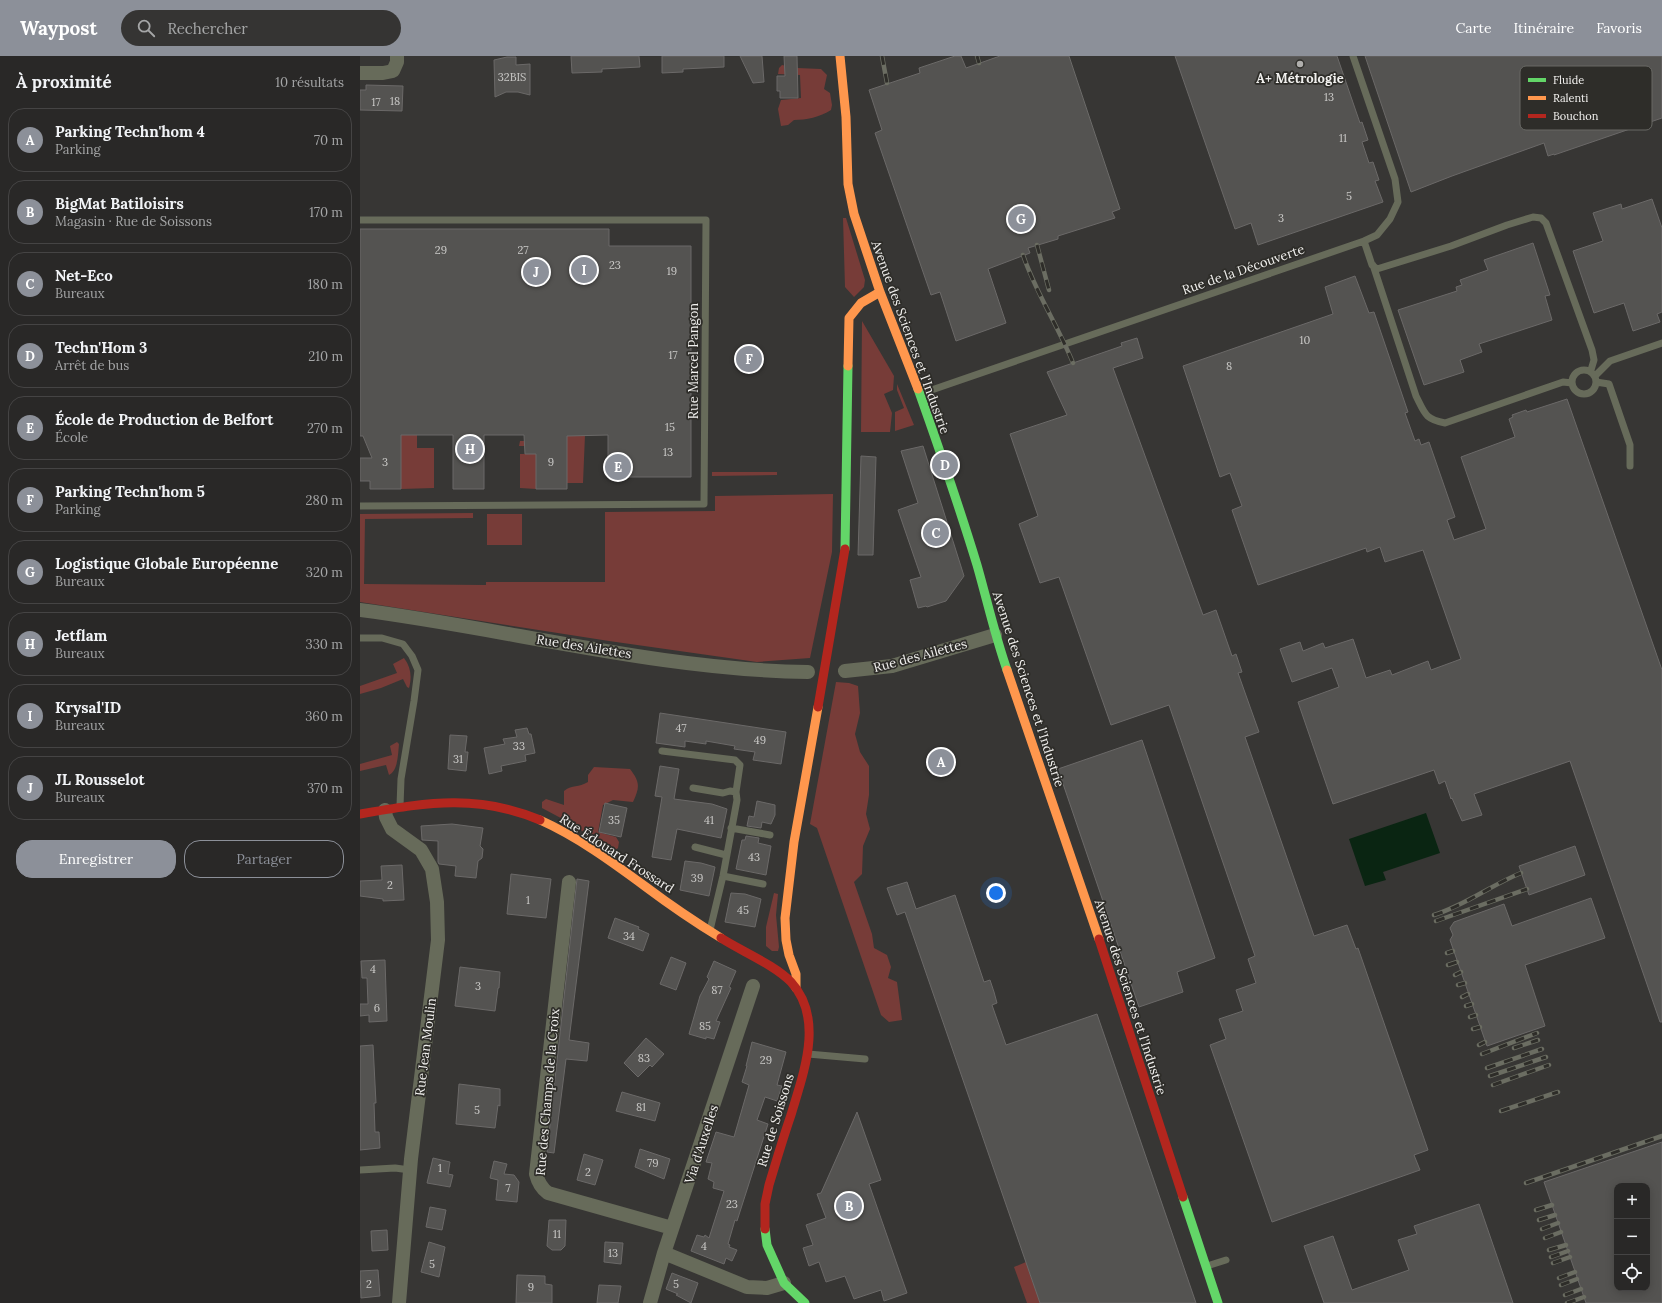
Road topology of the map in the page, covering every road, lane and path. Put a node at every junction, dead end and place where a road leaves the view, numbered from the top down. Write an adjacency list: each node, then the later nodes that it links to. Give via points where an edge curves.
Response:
1 (397, 56): 4 (street, via 393,72)
2 (840, 56): 8 (street, Avenue des Sciences et l'Industrie, via 846,117 848,184 854,214)
3 (1354, 56): 6 (lane, Rue de la Découverte, via 1395,179 1398,202 1390,219 1377,236)
4 (360, 73)
5 (360, 220): 14 (lane, Rue Marcel Pangon, via 706,220 706,228 704,504)
6 (1364, 241): 7 (lane); 12 (lane, Rue de la Découverte)
7 (1372, 265): 10 (lane, via 1380,269 1507,225 1533,217 1541,218 1546,223 1592,350); 11 (lane, via 1416,396 1424,413 1431,420 1445,423 1563,382)
8 (880, 292): 12 (street, Avenue des Sciences et l'Industrie); 36 (street, bridge, via 861,303 850,318 845,549 794,842 785,918 788,955 796,974)
9 (1662, 343): 10 (lane, via 1610,361)
10 (1594, 376): 11 (lane, via 1582,369 1573,377); 11 (lane, via 1596,387 1585,395 1578,393); 13 (lane, via 1608,384 1630,445)
11 (1572, 383)
12 (919, 394): 16 (street, Avenue des Sciences et l'Industrie, via 975,560)
13 (1630, 466)
14 (360, 506)
15 (360, 610): 19 (street, Rue des Ailettes, via 713,666)
16 (995, 634): 18 (street, Rue des Ailettes, via 892,666); 44 (street, Avenue des Sciences et l'Industrie, via 1117,994)
17 (360, 638): 23 (lane, via 382,638 403,644 418,670 400,784)
18 (845, 671)
19 (808, 672)
20 (662, 751): 22 (lane, via 735,760 740,766)
21 (693, 788): 22 (lane, via 723,793)
22 (736, 792): 26 (lane)
23 (400, 807): 24 (street, Rue Édouard Frossard); 33 (street, Rue Édouard Frossard, via 474,802 524,812 558,828)
24 (385, 810): 25 (street, Rue Édouard Frossard); 40 (street, Rue Jean Moulin, via 392,829 421,850 432,869 437,902 438,940)
25 (360, 814)
26 (732, 828): 27 (lane); 29 (lane)
27 (770, 835)
28 (695, 847): 29 (lane)
29 (726, 855): 30 (lane)
30 (723, 876): 32 (lane); 33 (lane)
31 (569, 882): 41 (street, Rue des Champs de la Croix, via 536,1174 548,1193)
32 (763, 884)
33 (710, 930): 34 (street, Rue Édouard Frossard)
34 (753, 957): 36 (street, Rue de Soissons, via 776,969)
35 (753, 986): 41 (street, Via d'Auxelles)
36 (796, 988): 37 (street, Rue de Soissons, via 807,1016)
37 (808, 1054): 38 (lane); 45 (street, Rue de Soissons, via 765,1204 767,1245)
38 (865, 1059)
39 (360, 1170): 40 (lane)
40 (410, 1170): 46 (street, Rue Jean Moulin)
41 (672, 1228): 42 (street, Via d'Auxelles)
42 (664, 1253): 45 (street, via 747,1287 767,1288); 47 (street, Via d'Auxelles)
43 (1226, 1260): 44 (lane)
44 (1205, 1267): 49 (street, Avenue des Sciences et l'Industrie)
45 (784, 1283): 48 (street, Rue de Soissons)
46 (399, 1303)
47 (650, 1303)
48 (805, 1303)
49 (1218, 1303)

